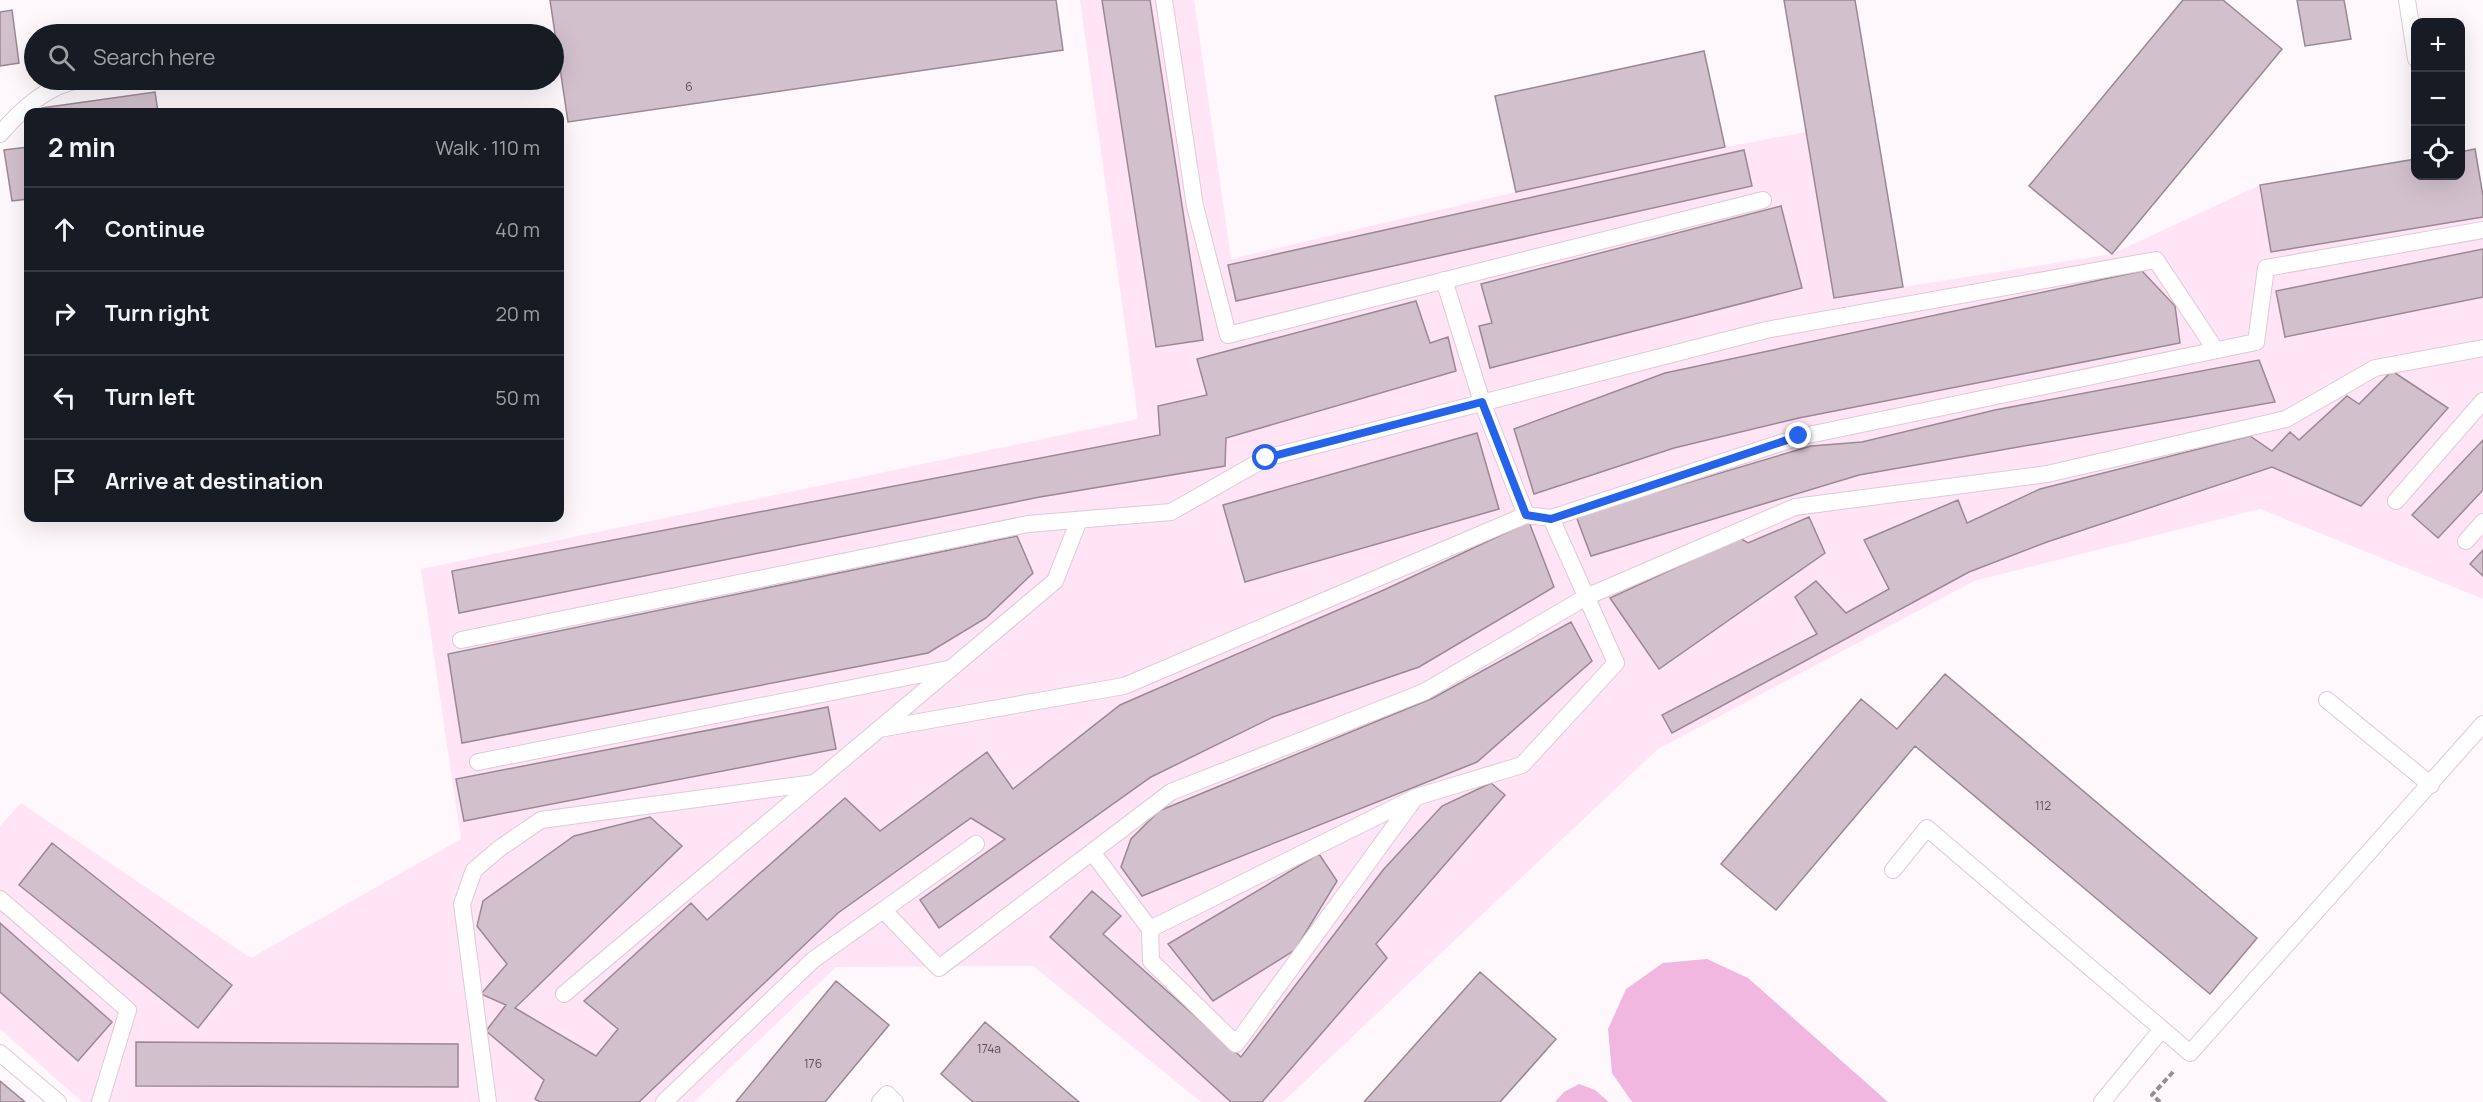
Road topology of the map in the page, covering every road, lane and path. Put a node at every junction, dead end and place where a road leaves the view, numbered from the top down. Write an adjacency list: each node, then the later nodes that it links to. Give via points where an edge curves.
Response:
1 (1164, 0): 8 (lane, via 1195,206 1228,335)
2 (2407, 0): 3 (lane)
3 (2411, 30)
4 (53, 90): 5 (lane, via 25,106)
5 (0, 134)
6 (1763, 200): 8 (lane)
7 (2483, 230): 10 (lane, via 2266,268 2256,342)
8 (1444, 280): 12 (lane)
9 (2483, 348): 19 (lane, via 2375,368 2286,419 2048,474 1795,507)
10 (2215, 349): 12 (lane, via 2156,260 1766,330); 15 (lane, via 1799,436)
11 (2483, 401): 13 (lane)
12 (1482, 402): 14 (lane); 16 (lane, via 1266,458 1171,512)
13 (2396, 501)
14 (1526, 515): 15 (lane); 24 (lane, via 1124,686)
15 (1551, 519): 19 (lane)
16 (1079, 520): 20 (lane, via 1028,524); 21 (lane, via 1055,580)
17 (2483, 522): 18 (lane)
18 (2466, 541)
19 (1586, 597): 28 (lane, via 1616,663 1522,765); 30 (lane, via 1424,692 1171,792)
20 (461, 639)
21 (952, 668): 24 (lane); 25 (lane)
22 (2327, 700): 27 (lane)
23 (2483, 724): 27 (lane)
24 (879, 729): 26 (lane)
25 (478, 762)
26 (815, 783): 35 (lane); 41 (lane, via 541,820 474,870 462,904)
27 (2431, 785): 38 (lane)
28 (1416, 796): 34 (lane); 34 (lane, via 1236,1044 1151,961)
29 (976, 844): 33 (lane)
30 (1092, 852): 33 (lane, via 939,968); 34 (lane)
31 (1893, 870): 36 (lane, via 1927,828)
32 (0, 899): 40 (lane, via 128,1010)
33 (884, 911): 42 (lane, via 813,960)
34 (1150, 929)
35 (564, 994)
36 (2162, 1029): 38 (lane); 45 (lane)
37 (0, 1053): 39 (lane)
38 (2190, 1053): 46 (path, via 2152,1095)
39 (58, 1102)
40 (100, 1102)
41 (488, 1102)
42 (664, 1102)
43 (880, 1102): 44 (lane, via 886,1094)
44 (896, 1102)
45 (2102, 1102)
46 (2160, 1102)

